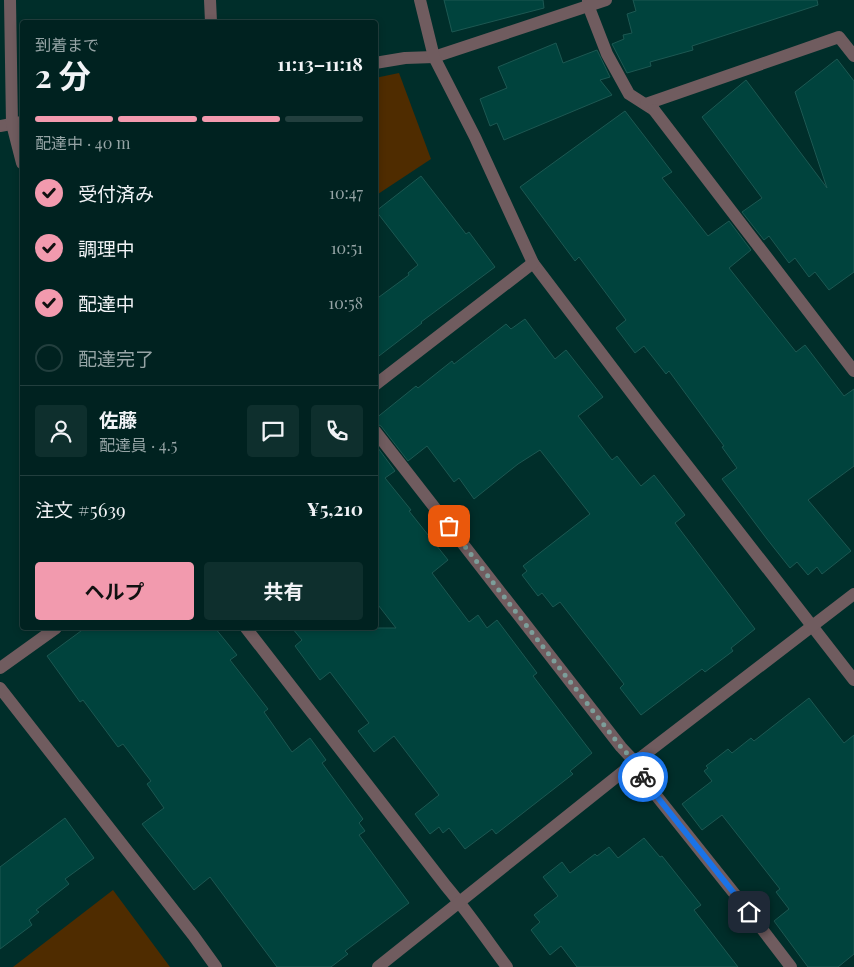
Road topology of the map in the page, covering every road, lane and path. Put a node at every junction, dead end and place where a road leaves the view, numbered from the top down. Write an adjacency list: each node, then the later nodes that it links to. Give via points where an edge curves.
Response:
1 (10, 0): 11 (street)
2 (210, 0): 6 (street)
3 (420, 0): 8 (street)
4 (606, 0): 5 (street)
5 (588, 3): 8 (street); 10 (street, via 608,54 629,94)
6 (211, 20)
7 (854, 56): 10 (street, via 839,37)
8 (434, 57): 9 (street); 13 (street)
9 (378, 62)
10 (650, 107): 14 (street)
11 (12, 124): 12 (street)
12 (20, 155)
13 (533, 263): 15 (street); 18 (street)
14 (854, 371)
15 (378, 383)
16 (378, 435): 24 (street)
17 (854, 594): 18 (street)
18 (813, 626): 22 (street); 24 (street)
19 (53, 630): 21 (street)
20 (248, 630): 25 (street)
21 (0, 668)
22 (854, 680)
23 (0, 688): 26 (street)
24 (635, 762): 25 (street); 29 (street, via 647,784)
25 (460, 902): 27 (street); 28 (street)
26 (216, 967)
27 (378, 967)
28 (507, 967)
29 (792, 967)

